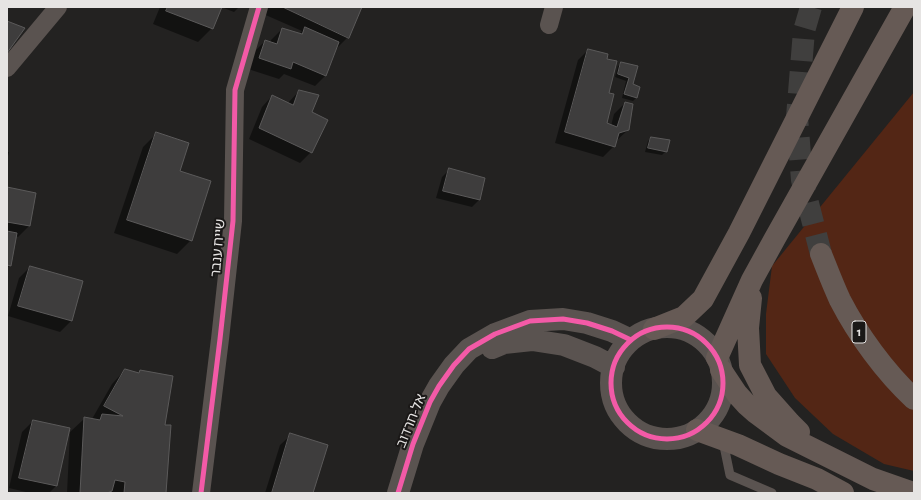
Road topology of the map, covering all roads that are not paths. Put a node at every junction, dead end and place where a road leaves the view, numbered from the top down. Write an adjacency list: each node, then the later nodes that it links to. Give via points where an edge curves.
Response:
1 (58, 7): 9 (street)
2 (259, 7): 21 (street, שייח ענבר, via 235,90 233,221)
3 (554, 7): 8 (street)
4 (853, 7): 12 (highway, via 703,299 684,317)
5 (905, 7): 11 (highway)
6 (912, 7): 7 (highway)
7 (914, 10)
8 (549, 25)
9 (7, 68)
10 (821, 254): 17 (highway, 1, via 840,299 861,336 899,385)
11 (752, 280): 14 (highway); 20 (highway, via 748,328 750,365 766,396)
12 (654, 329): 13 (street); 14 (street, via 669,327 697,336 708,346)
13 (631, 340): 15 (street, via 618,356); 16 (street, אל-חרדוב, via 587,323 563,319 530,321 495,334 469,350)
14 (719, 364): 18 (street, via 723,387 719,404 710,419); 20 (highway, via 746,405 787,436)
15 (614, 367): 16 (street, אל-חרדוב, via 564,346 532,340 504,343 475,356 451,373); 18 (street, via 611,385 613,400 620,414 630,425 643,434 665,439 682,437)
16 (439, 386): 22 (street, אל-חרדוב, via 413,444)
17 (914, 398)
18 (697, 430): 19 (highway)
19 (722, 438): 23 (lane, via 730,475); 24 (highway)
20 (822, 454): 25 (highway, via 873,479)
21 (201, 493)
22 (398, 493)
23 (772, 493)
24 (843, 493)
25 (913, 493)

